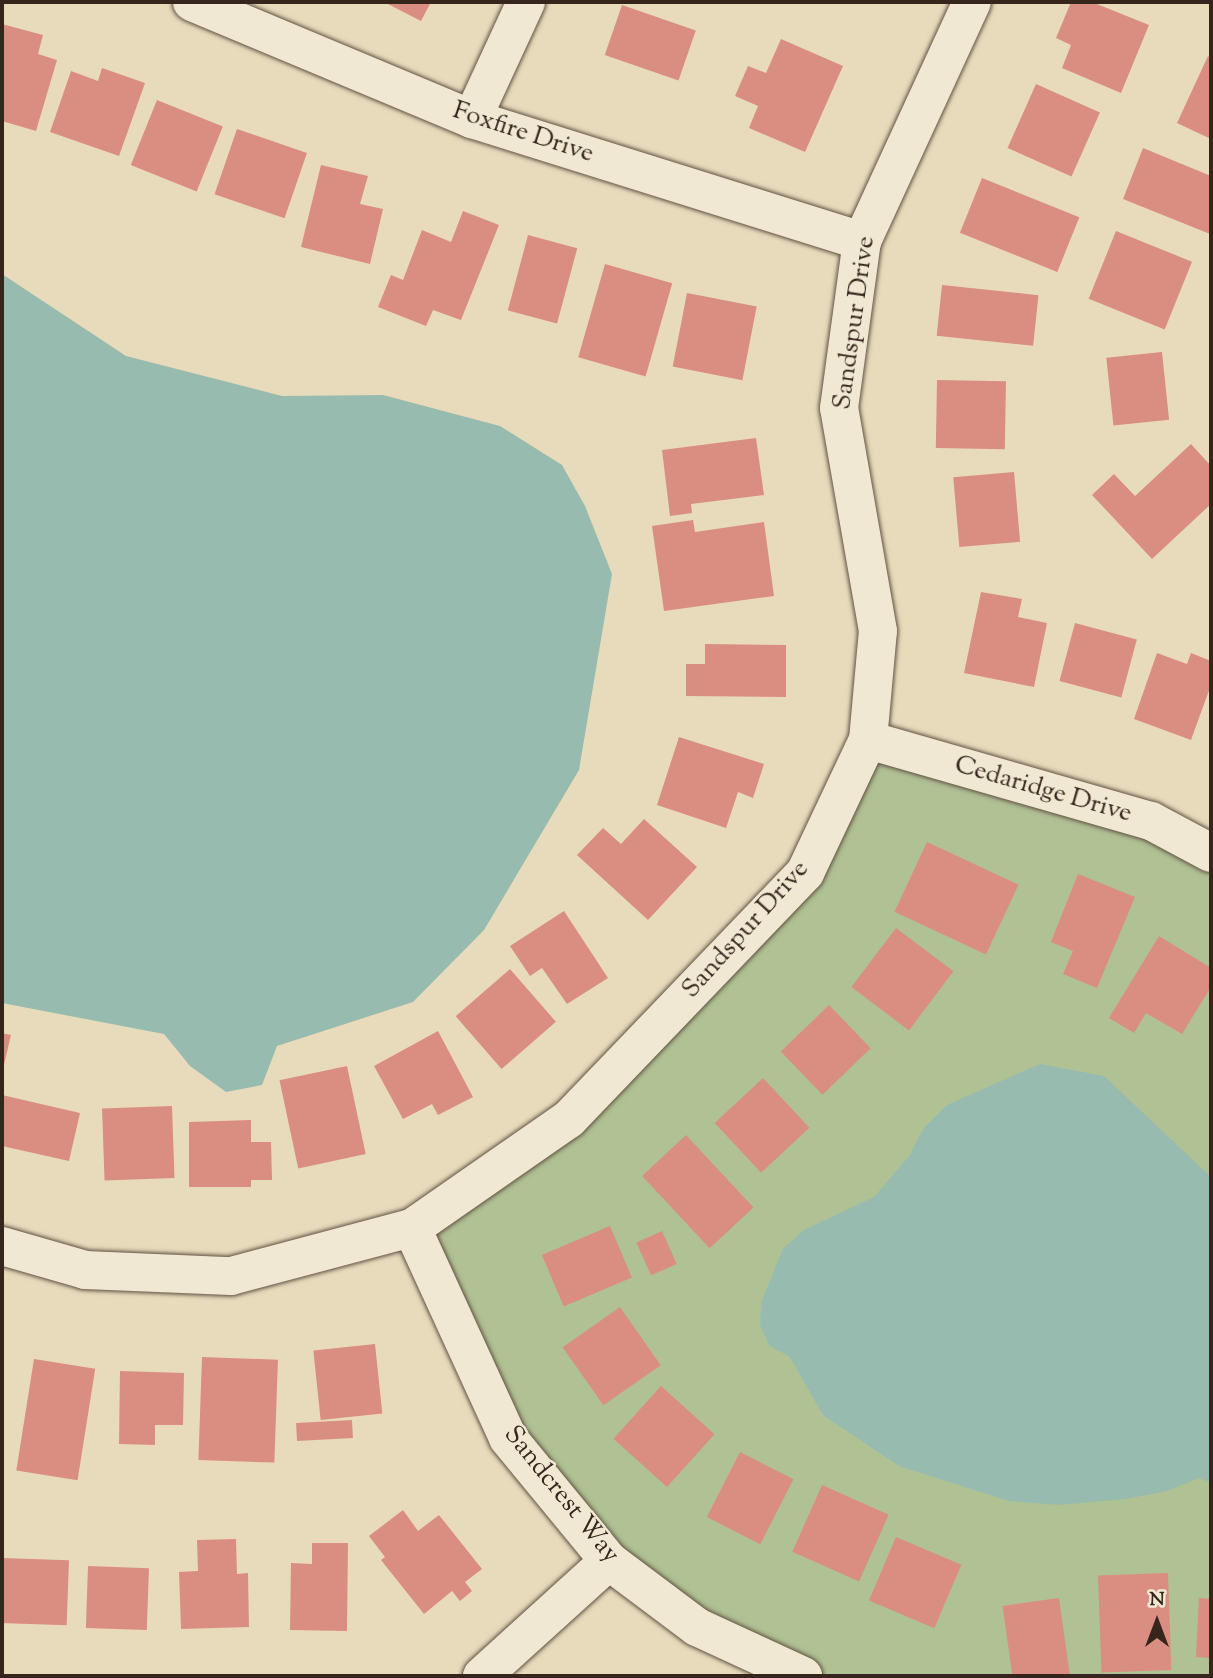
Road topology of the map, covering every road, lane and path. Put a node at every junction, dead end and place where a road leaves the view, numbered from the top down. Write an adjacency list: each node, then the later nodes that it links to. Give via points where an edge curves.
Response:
1 (192, 2): 4 (street, Foxfire Drive)
2 (526, 2): 4 (street)
3 (972, 2): 5 (street, Sandspur Drive)
4 (472, 119): 5 (street, Foxfire Drive)
5 (862, 241): 6 (street, Sandspur Drive, via 839,408 878,631)
6 (868, 740): 7 (street, Cedaridge Drive, via 1151,821); 8 (street, Sandspur Drive, via 806,873 569,1119)
7 (1211, 853)
8 (412, 1228): 9 (street, Sandspur Drive, via 231,1276 85,1270); 10 (street, Sandcrest Way, via 508,1438)
9 (2, 1246)
10 (609, 1561): 11 (street); 12 (street, Sandcrest Way, via 697,1627)
11 (482, 1676)
12 (803, 1676)

